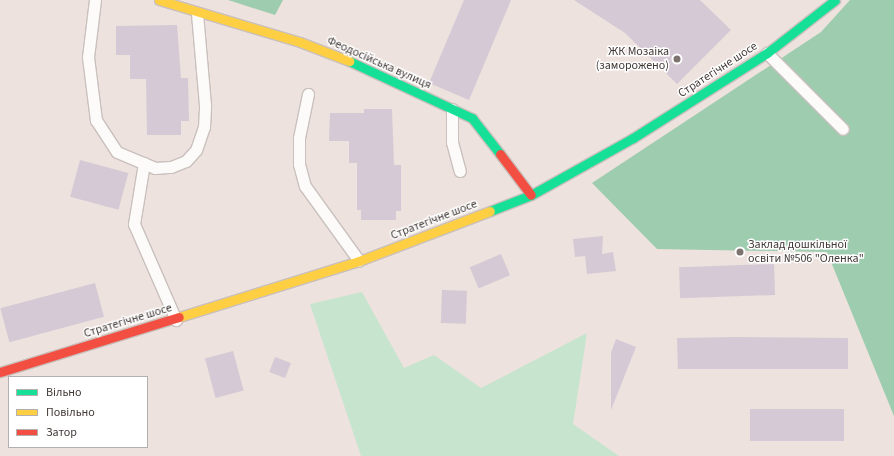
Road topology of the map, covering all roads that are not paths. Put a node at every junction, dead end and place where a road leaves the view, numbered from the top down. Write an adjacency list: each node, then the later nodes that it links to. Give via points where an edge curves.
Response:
1 (95, 0): 9 (lane, via 88,57 96,120 117,152)
2 (159, 0): 4 (street, Феодосійська вулиця)
3 (835, 0): 5 (street, Стратегічне шосе)
4 (197, 13): 7 (street, Феодосійська вулиця, via 300,42 363,66); 9 (lane, via 205,106 204,127 198,144 186,161 171,167 155,168)
5 (767, 52): 8 (lane); 11 (street, Стратегічне шосе, via 633,138)
6 (308, 94): 12 (lane, via 299,138 299,164 305,186)
7 (452, 109): 10 (lane, via 452,142); 11 (street, Феодосійська вулиця, via 472,118)
8 (843, 128)
9 (144, 163): 13 (lane, via 134,224)
10 (460, 171)
11 (531, 195): 12 (street, Стратегічне шосе)
12 (359, 261): 13 (street, Стратегічне шосе)
13 (176, 320): 14 (street, Стратегічне шосе)
14 (0, 372)

